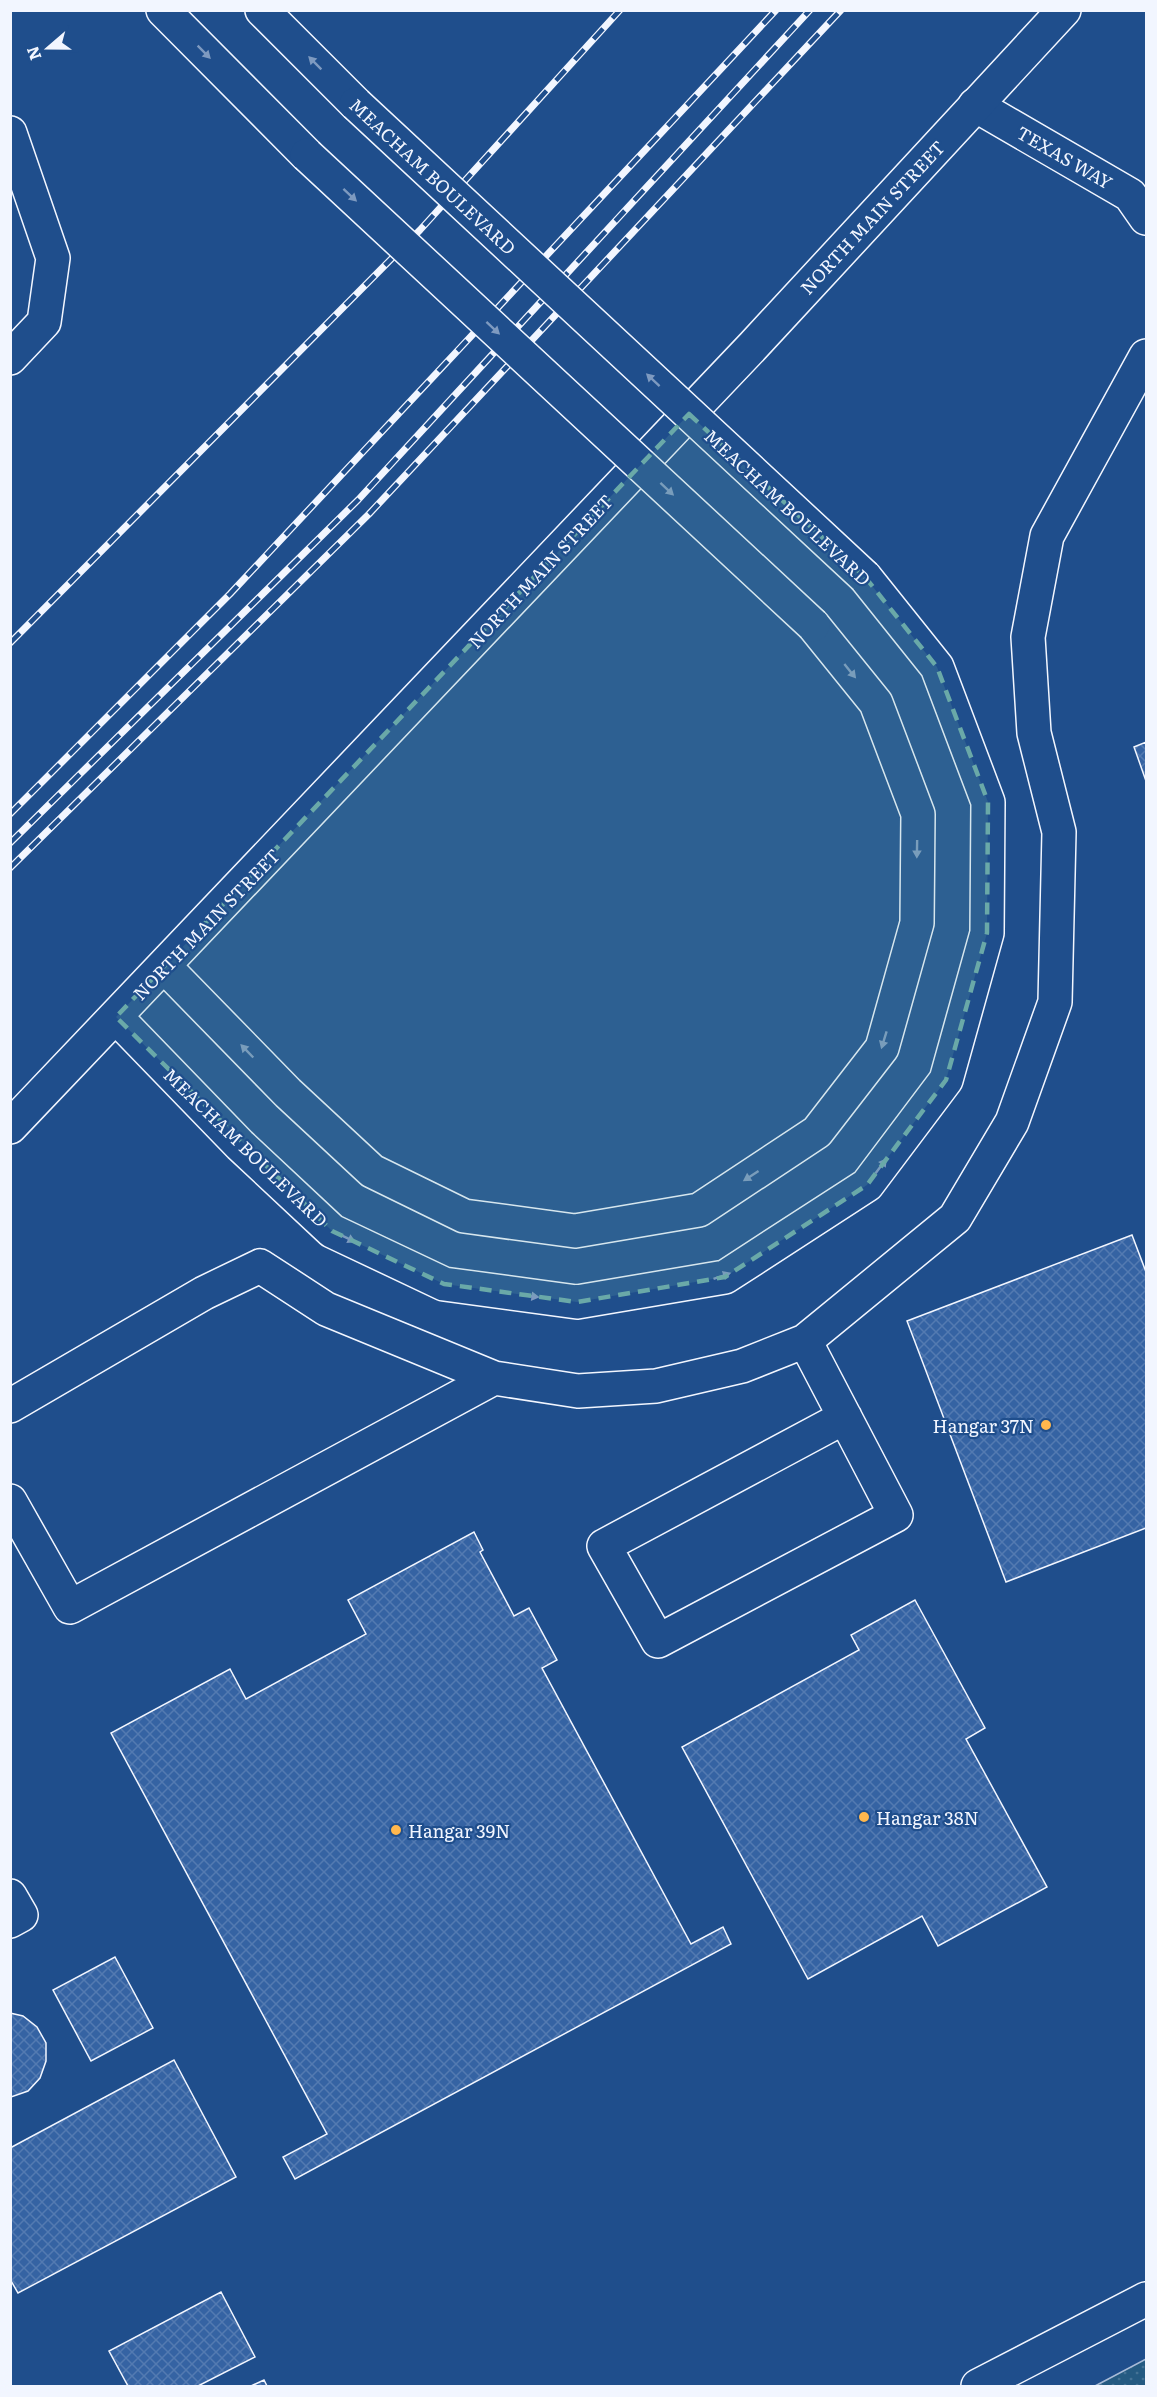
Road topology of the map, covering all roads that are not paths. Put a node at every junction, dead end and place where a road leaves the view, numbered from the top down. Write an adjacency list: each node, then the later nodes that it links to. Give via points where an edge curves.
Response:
1 (163, 10): 9 (main road, one-way to 9, bridge, via 307,155 813,625 876,703 918,814 917,922 882,1048 817,1132 699,1210 575,1231 464,1216 372,1171 288,1094)
2 (262, 10): 10 (main road, MEACHAM BOULEVARD, one-way to 2, bridge, via 332,1231 444,1284 577,1302 725,1277 867,1185 946,1080 987,933 988,802 937,667 865,577 356,104)
3 (1065, 10): 4 (main road, NORTH MAIN STREET)
4 (975, 105): 6 (main road, TEXAS WAY, via 1130,195); 9 (main road, NORTH MAIN STREET, via 753,346)
5 (10, 133): 8 (main road, via 53,258 44,322)
6 (1146, 218)
7 (1146, 356): 12 (main road, via 1047,536 1028,637 1034,733 1059,832 1055,1002 1012,1122 955,1218)
8 (10, 358)
9 (165, 967): 10 (main road, NORTH MAIN STREET)
10 (116, 1017): 11 (main road, NORTH MAIN STREET)
11 (10, 1127)
12 (805, 1341): 13 (main road, via 742,1366 656,1386 578,1390); 15 (main road)
13 (494, 1378): 14 (main road, via 326,1309 260,1266 204,1293); 16 (main road, via 70,1607)
14 (10, 1406)
15 (845, 1417): 15 (main road, via 604,1546 658,1641 896,1515)
16 (10, 1501)
17 (10, 1896): 18 (main road, via 21,1915)
18 (10, 1920)
19 (1146, 2299): 20 (main road)
20 (978, 2386)

